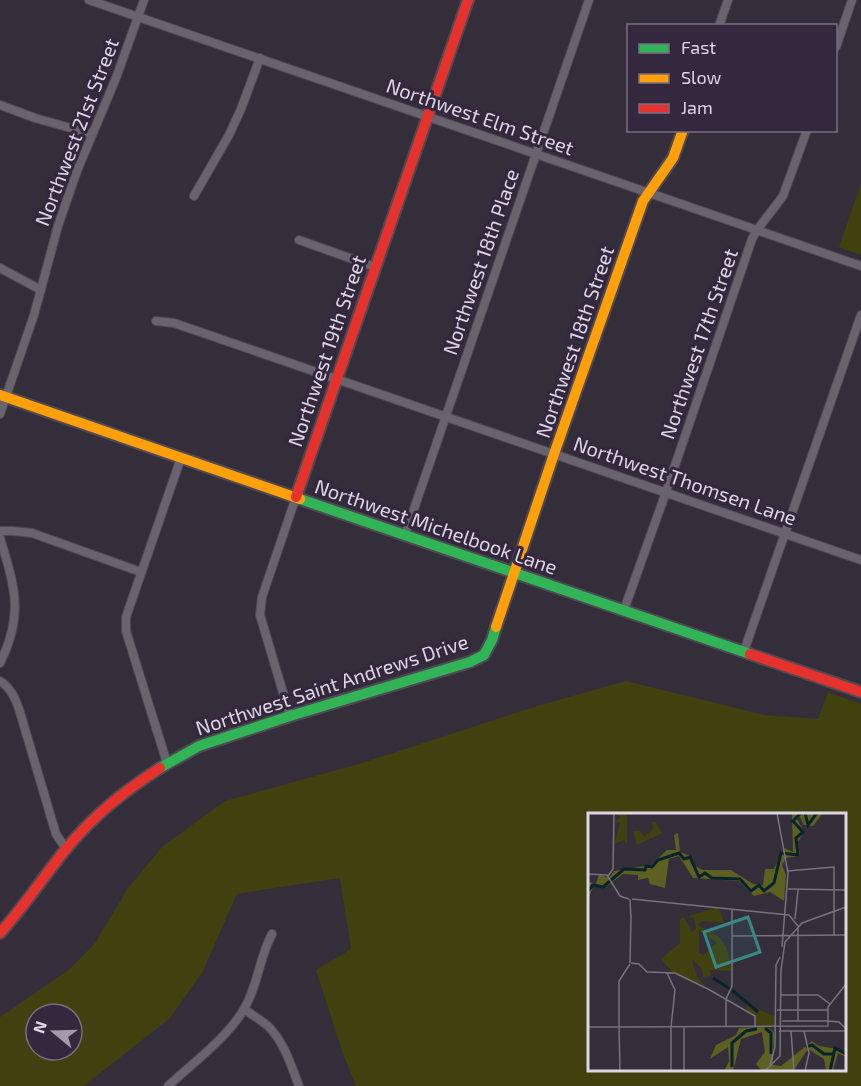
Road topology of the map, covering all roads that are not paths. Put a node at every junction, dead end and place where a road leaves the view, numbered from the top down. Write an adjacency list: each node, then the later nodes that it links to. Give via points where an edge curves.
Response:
1 (89, 0): 7 (street, Northwest Elm Street)
2 (144, 0): 7 (street, Northwest 21st Street)
3 (468, 0): 12 (street, Northwest 19th Street)
4 (589, 0): 16 (street, Northwest 18th Place)
5 (728, 0): 8 (street)
6 (852, 0): 9 (street)
7 (138, 17): 10 (street, Northwest Elm Street); 15 (street, Northwest 21st Street)
8 (720, 24)
9 (837, 44)
10 (260, 58): 12 (street, Northwest Elm Street); 18 (street, via 229,135)
11 (0, 105): 15 (street)
12 (427, 117): 16 (street, Northwest Elm Street); 22 (street, Northwest 19th Street)
13 (682, 132): 17 (street, Northwest 18th Street, via 674,158)
14 (806, 132): 19 (street, Northwest 17th Street, via 783,196)
15 (92, 134): 24 (street, Northwest 21st Street, via 58,226)
16 (536, 153): 17 (street, Northwest Elm Street); 30 (street, Northwest 18th Place)
17 (648, 192): 19 (street, Northwest Elm Street); 31 (street, Northwest 18th Street)
18 (194, 196)
19 (757, 230): 21 (street, Northwest Elm Street); 33 (street, Northwest 17th Street)
20 (299, 240): 22 (street)
21 (861, 266)
22 (375, 267): 27 (street, Northwest 19th Street)
23 (0, 268): 24 (street)
24 (41, 290): 28 (street, Northwest 21st Street)
25 (861, 315): 36 (street)
26 (156, 321): 27 (street, Northwest Thomsen Lane, via 174,323)
27 (337, 379): 30 (street, Northwest Thomsen Lane); 34 (street, Northwest 19th Street)
28 (3, 396): 29 (street, Northwest 21st Street); 32 (street, Northwest Michelbook Lane)
29 (0, 414)
30 (446, 417): 31 (street, Northwest Thomsen Lane); 37 (street, Northwest 18th Place)
31 (554, 454): 33 (street, Northwest Thomsen Lane); 41 (street, Northwest 18th Street)
32 (181, 458): 34 (street, Northwest Michelbook Lane); 40 (street)
33 (666, 492): 36 (street, Northwest Thomsen Lane); 42 (street, Northwest 17th Street)
34 (296, 497): 37 (street, Northwest Michelbook Lane); 47 (street, Northwest 19th Street, via 261,597 260,615)
35 (0, 531): 40 (street, via 32,534)
36 (785, 533): 39 (street, Northwest Thomsen Lane); 43 (street)
37 (405, 535): 41 (street, Northwest Michelbook Lane)
38 (0, 538): 44 (street, via 16,602 14,628)
39 (861, 560)
40 (141, 572): 48 (street, via 126,618 126,631)
41 (515, 572): 42 (street, Northwest Michelbook Lane); 47 (street, Northwest Saint Andrews Drive, via 492,640 478,659)
42 (624, 610): 43 (street, Northwest Michelbook Lane)
43 (744, 651): 46 (street, Northwest Michelbook Lane)
44 (0, 663)
45 (0, 681): 49 (street, via 13,694 20,709 56,834)
46 (861, 692)
47 (290, 716): 48 (street, Northwest Saint Andrews Drive, via 199,746)
48 (167, 763): 49 (street, Northwest Saint Andrews Drive, via 110,802)
49 (66, 849): 50 (street, Northwest Saint Andrews Drive)
50 (0, 933)
51 (272, 934): 52 (street)
52 (244, 1010): 53 (street, via 223,1036); 54 (street, via 278,1038)
53 (168, 1086)
54 (299, 1086)

